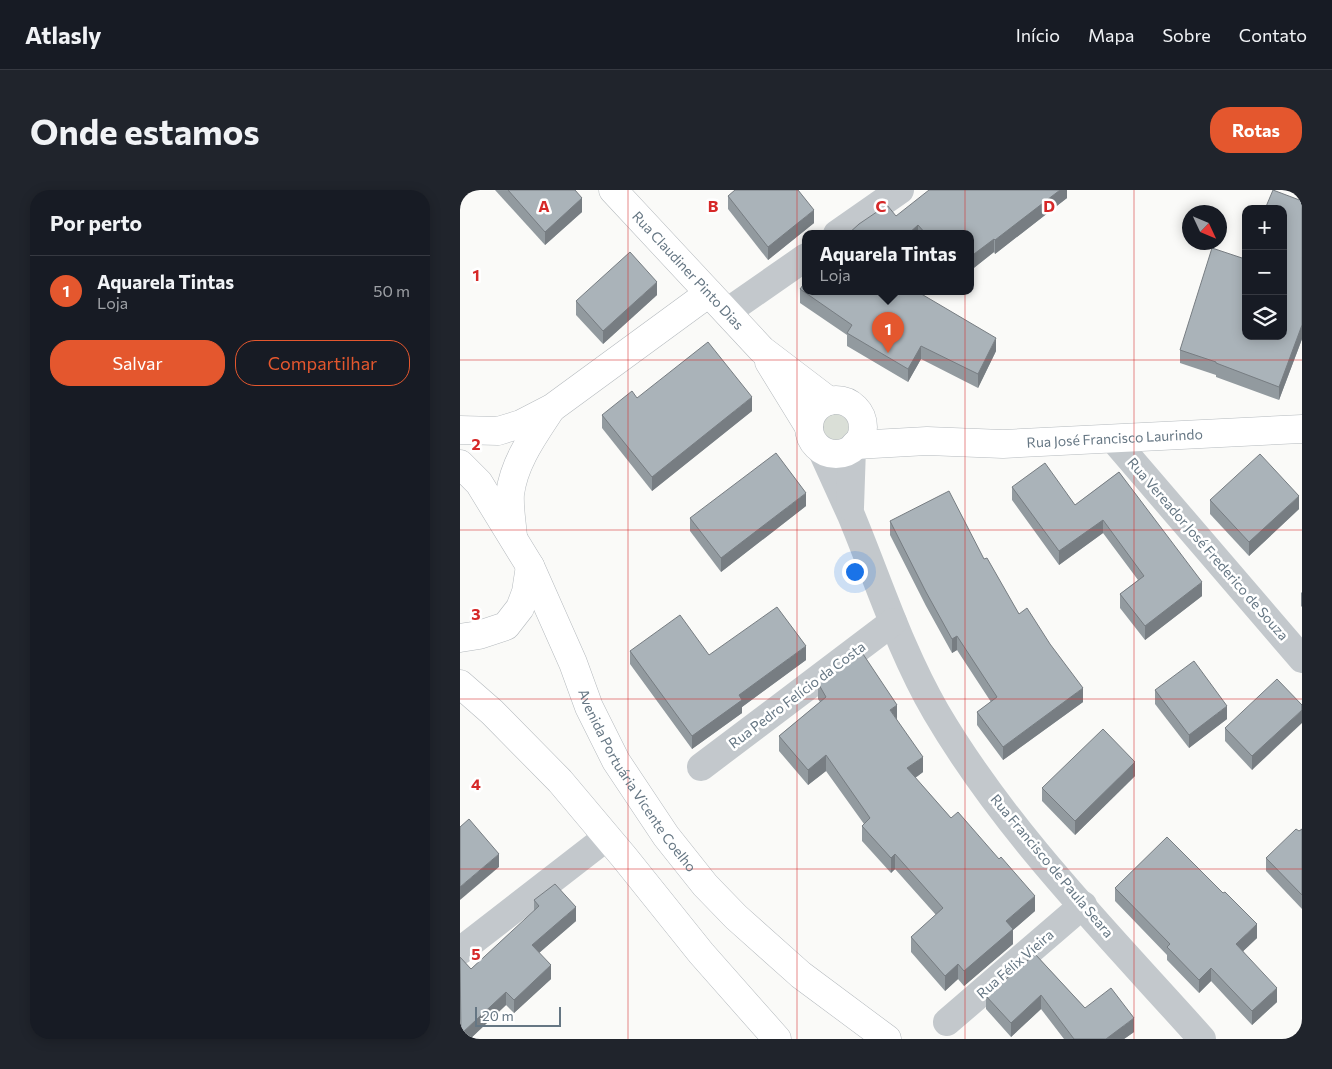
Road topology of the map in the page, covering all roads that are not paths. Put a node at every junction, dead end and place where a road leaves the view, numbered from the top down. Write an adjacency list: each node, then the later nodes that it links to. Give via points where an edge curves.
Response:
1 (613, 190): 5 (main road, Rua Claudiner Pinto Dias)
2 (900, 190): 3 (street)
3 (843, 230)
4 (802, 260): 6 (street)
5 (709, 292): 6 (main road, Rua Claudiner Pinto Dias); 9 (main road)
6 (727, 312): 7 (main road, Rua Claudiner Pinto Dias)
7 (762, 350): 8 (main road, Rua Claudiner Pinto Dias); 13 (main road, Rua Claudiner Pinto Dias)
8 (829, 401): 10 (main road, via 846,402); 13 (main road, via 814,410 810,418)
9 (552, 408): 12 (main road, via 498,432); 19 (main road, via 528,444 514,474 510,495)
10 (860, 414): 15 (main road, Rua José Francisco Laurindo); 16 (main road, via 862,430)
11 (1300, 424): 14 (main road, Rua José Francisco Laurindo)
12 (460, 430)
13 (815, 438): 16 (main road, via 831,454); 18 (street, Rua Francisco de Paula Seara)
14 (1114, 440): 15 (main road, Rua José Francisco Laurindo, via 1003,444); 23 (street, Rua Vereador José Frederico de Souza)
15 (927, 441): 16 (main road, Rua José Francisco Laurindo)
16 (854, 447): 18 (street, Rua Francisco de Paula Seara)
17 (460, 464): 19 (main road, Avenida Portuária Vicente Coelho, via 479,483)
18 (850, 513): 21 (street, Rua Francisco de Paula Seara)
19 (513, 537): 20 (main road, Avenida Portuária Vicente Coelho)
20 (530, 566): 22 (main road, via 520,608 506,626); 31 (main road, Avenida Portuária Vicente Coelho, via 589,707 616,761 666,836 705,885 736,916 801,975)
21 (893, 622): 25 (street, Rua Pedro Felício da Costa); 27 (street, Rua Francisco de Paula Seara, via 936,711 972,768 1032,847)
22 (460, 638)
23 (1302, 659)
24 (460, 684): 26 (main road, via 560,781)
25 (701, 767)
26 (607, 836): 28 (street); 30 (main road, via 701,953)
27 (1083, 905): 29 (street, Rua Félix Vieira); 32 (street, Rua Francisco de Paula Seara)
28 (460, 950)
29 (947, 1022)
30 (777, 1039)
31 (887, 1039)
32 (1202, 1039)

